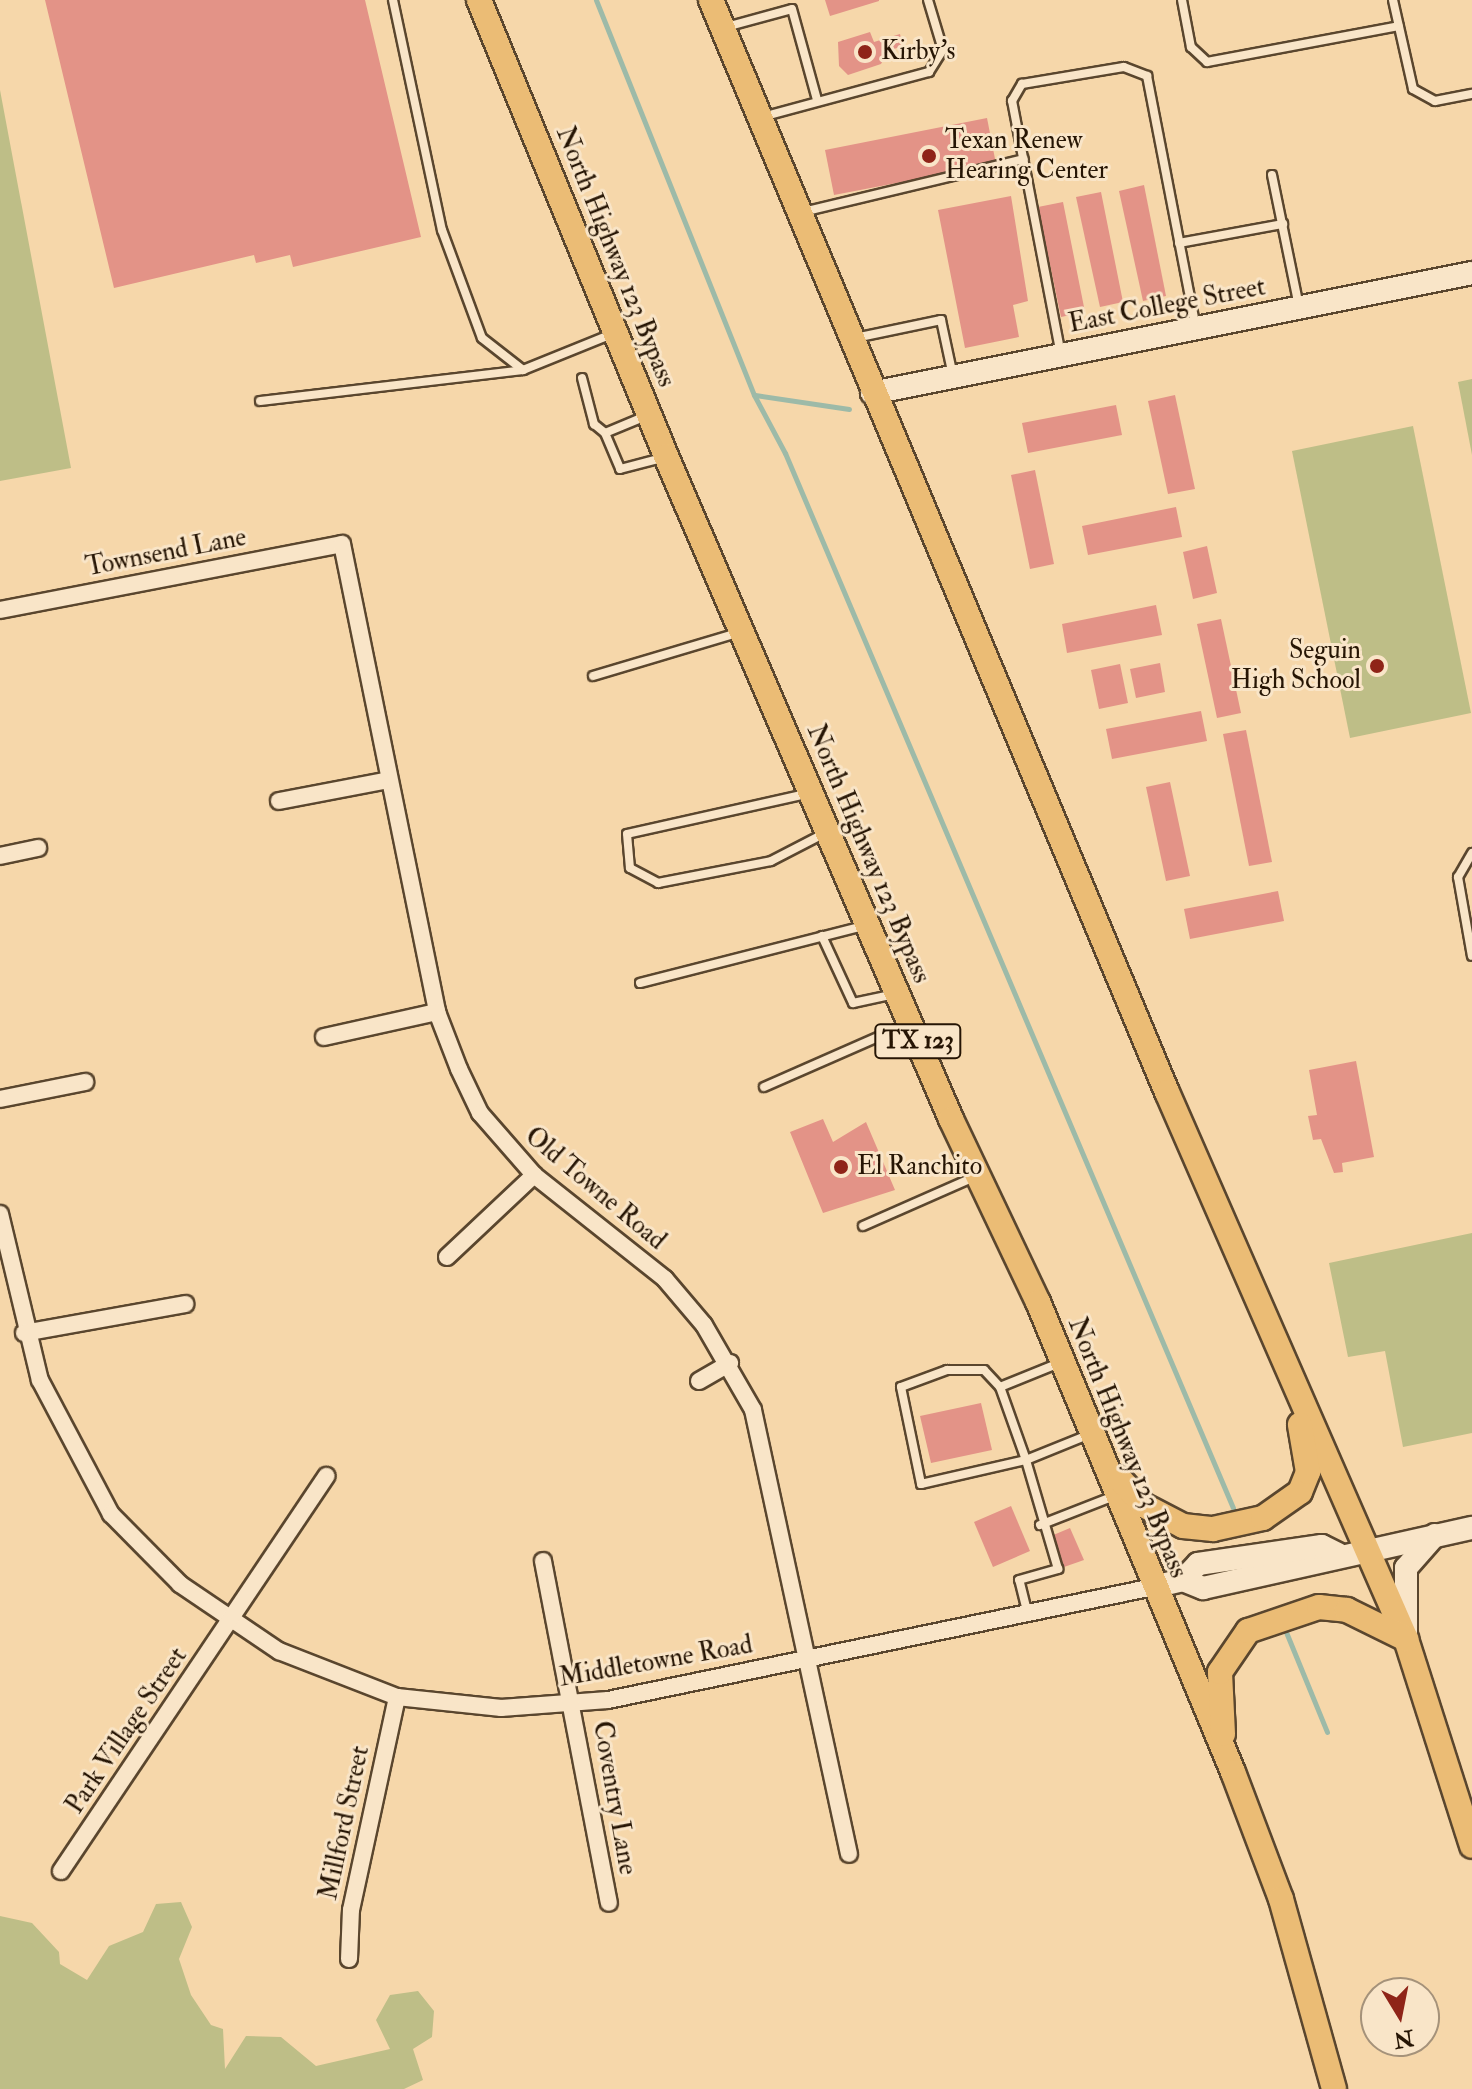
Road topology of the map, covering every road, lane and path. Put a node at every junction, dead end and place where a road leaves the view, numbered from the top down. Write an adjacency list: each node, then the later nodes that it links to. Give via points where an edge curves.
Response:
1 (393, 0): 23 (lane, via 442,230 482,338)
2 (479, 0): 20 (main road, North Highway 123 Bypass / TX 123)
3 (711, 0): 8 (main road)
4 (928, 0): 10 (lane, via 943,50 929,72)
5 (1182, 0): 7 (lane, via 1191,47 1207,62)
6 (1393, 0): 7 (lane)
7 (1399, 26): 9 (lane, via 1413,89 1435,101)
8 (721, 29): 10 (lane, via 792,9); 11 (main road)
9 (1472, 94)
10 (817, 100): 11 (lane)
11 (757, 119): 14 (main road)
12 (1024, 159): 14 (lane); 16 (lane, via 1012,101 1022,84 1141,69); 22 (lane)
13 (1272, 175): 15 (lane)
14 (796, 214): 21 (main road)
15 (1283, 224): 16 (lane); 18 (lane)
16 (1179, 243): 19 (lane)
17 (1472, 273): 18 (street, East College Street)
18 (1299, 308): 19 (street, East College Street)
19 (1196, 329): 22 (street, East College Street)
20 (615, 333): 23 (lane); 28 (main road, North Highway 123 Bypass / TX 123)
21 (850, 340): 24 (lane, via 941,320); 26 (main road)
22 (1061, 355): 24 (street, East College Street)
23 (523, 370): 27 (lane)
24 (953, 377): 26 (street, East College Street)
25 (582, 378): 29 (lane, via 594,424)
26 (872, 393): 60 (main road)
27 (260, 401)
28 (649, 414): 29 (lane); 30 (main road, North Highway 123 Bypass / TX 123)
29 (605, 433): 30 (lane, via 620,469)
30 (666, 456): 33 (main road, North Highway 123 Bypass / TX 123)
31 (342, 544): 32 (street, Townsend Lane); 35 (street, Old Towne Road)
32 (0, 610)
33 (742, 632): 34 (lane); 36 (main road, North Highway 123 Bypass / TX 123)
34 (593, 676)
35 (389, 780): 37 (street); 47 (street, Old Towne Road)
36 (811, 793): 38 (main road, North Highway 123 Bypass / TX 123); 38 (lane, via 627,834 630,868 658,883 771,861)
37 (279, 801)
38 (828, 832): 42 (main road, North Highway 123 Bypass / TX 123)
39 (38, 848): 41 (street)
40 (1472, 853): 44 (lane, via 1458,877)
41 (0, 856)
42 (867, 924): 43 (lane); 46 (main road, North Highway 123 Bypass / TX 123)
43 (822, 936): 45 (lane); 46 (lane, via 853,1003)
44 (1472, 956)
45 (640, 983)
46 (897, 993): 48 (main road, North Highway 123 Bypass / TX 123)
47 (437, 1012): 49 (street); 54 (street, Old Towne Road, via 480,1113)
48 (910, 1023): 51 (lane); 53 (main road, North Highway 123 Bypass / TX 123)
49 (324, 1037)
50 (85, 1082): 52 (street)
51 (764, 1087)
52 (0, 1099)
53 (978, 1174): 56 (lane); 61 (main road, North Highway 123 Bypass / TX 123)
54 (534, 1175): 57 (street); 62 (street, Old Towne Road, via 665,1279)
55 (0, 1214): 59 (street, Middletowne Road)
56 (863, 1226)
57 (447, 1257)
58 (185, 1304): 59 (street)
59 (24, 1333): 77 (street, Middletowne Road, via 60,1427 111,1514 180,1584)
60 (1275, 1345): 67 (main road, via 1308,1472 1285,1507 1239,1525 1183,1526 1143,1505); 73 (main road)
61 (1063, 1361): 64 (lane); 65 (main road, North Highway 123 Bypass / TX 123)
62 (730, 1363): 63 (street); 79 (street, Old Towne Road, via 770,1465)
63 (699, 1381)
64 (1000, 1387): 66 (lane); 66 (lane, via 984,1370 947,1370 901,1387 921,1484)
65 (1094, 1433): 66 (lane); 67 (main road, North Highway 123 Bypass / TX 123)
66 (1026, 1460): 70 (lane)
67 (1107, 1464): 69 (main road, North Highway 123 Bypass / TX 123)
68 (326, 1476): 77 (street, Park Village Street)
69 (1118, 1494): 70 (lane); 75 (main road, North Highway 123 Bypass / TX 123)
70 (1040, 1525): 76 (lane, via 1058,1569 1019,1580)
71 (1472, 1528): 72 (street)
72 (1435, 1535): 73 (street); 78 (street, via 1406,1568)
73 (1366, 1548): 75 (street, via 1338,1554 1326,1563 1203,1588 1183,1580); 78 (main road)
74 (543, 1561): 81 (street, Coventry Lane)
75 (1153, 1587): 76 (street, Middletowne Road); 82 (main road, North Highway 123 Bypass / TX 123)
76 (1028, 1616): 79 (street, Middletowne Road)
77 (234, 1618): 80 (street, Middletowne Road, via 279,1651); 85 (street, Park Village Street)
78 (1406, 1639): 82 (main road, via 1347,1610 1319,1607 1248,1631 1232,1648 1217,1688); 83 (main road)
79 (810, 1656): 81 (street, Middletowne Road); 84 (street, Old Towne Road)
80 (397, 1697): 81 (street, Middletowne Road, via 501,1708); 87 (street, Millford Street, via 351,1910)
81 (572, 1704): 86 (street, Coventry Lane)
82 (1233, 1772): 88 (main road, North Highway 123 Bypass / TX 123, via 1281,1899)
83 (1472, 1846)
84 (849, 1854)
85 (61, 1871)
86 (609, 1903)
87 (349, 1959)
88 (1334, 2089)

